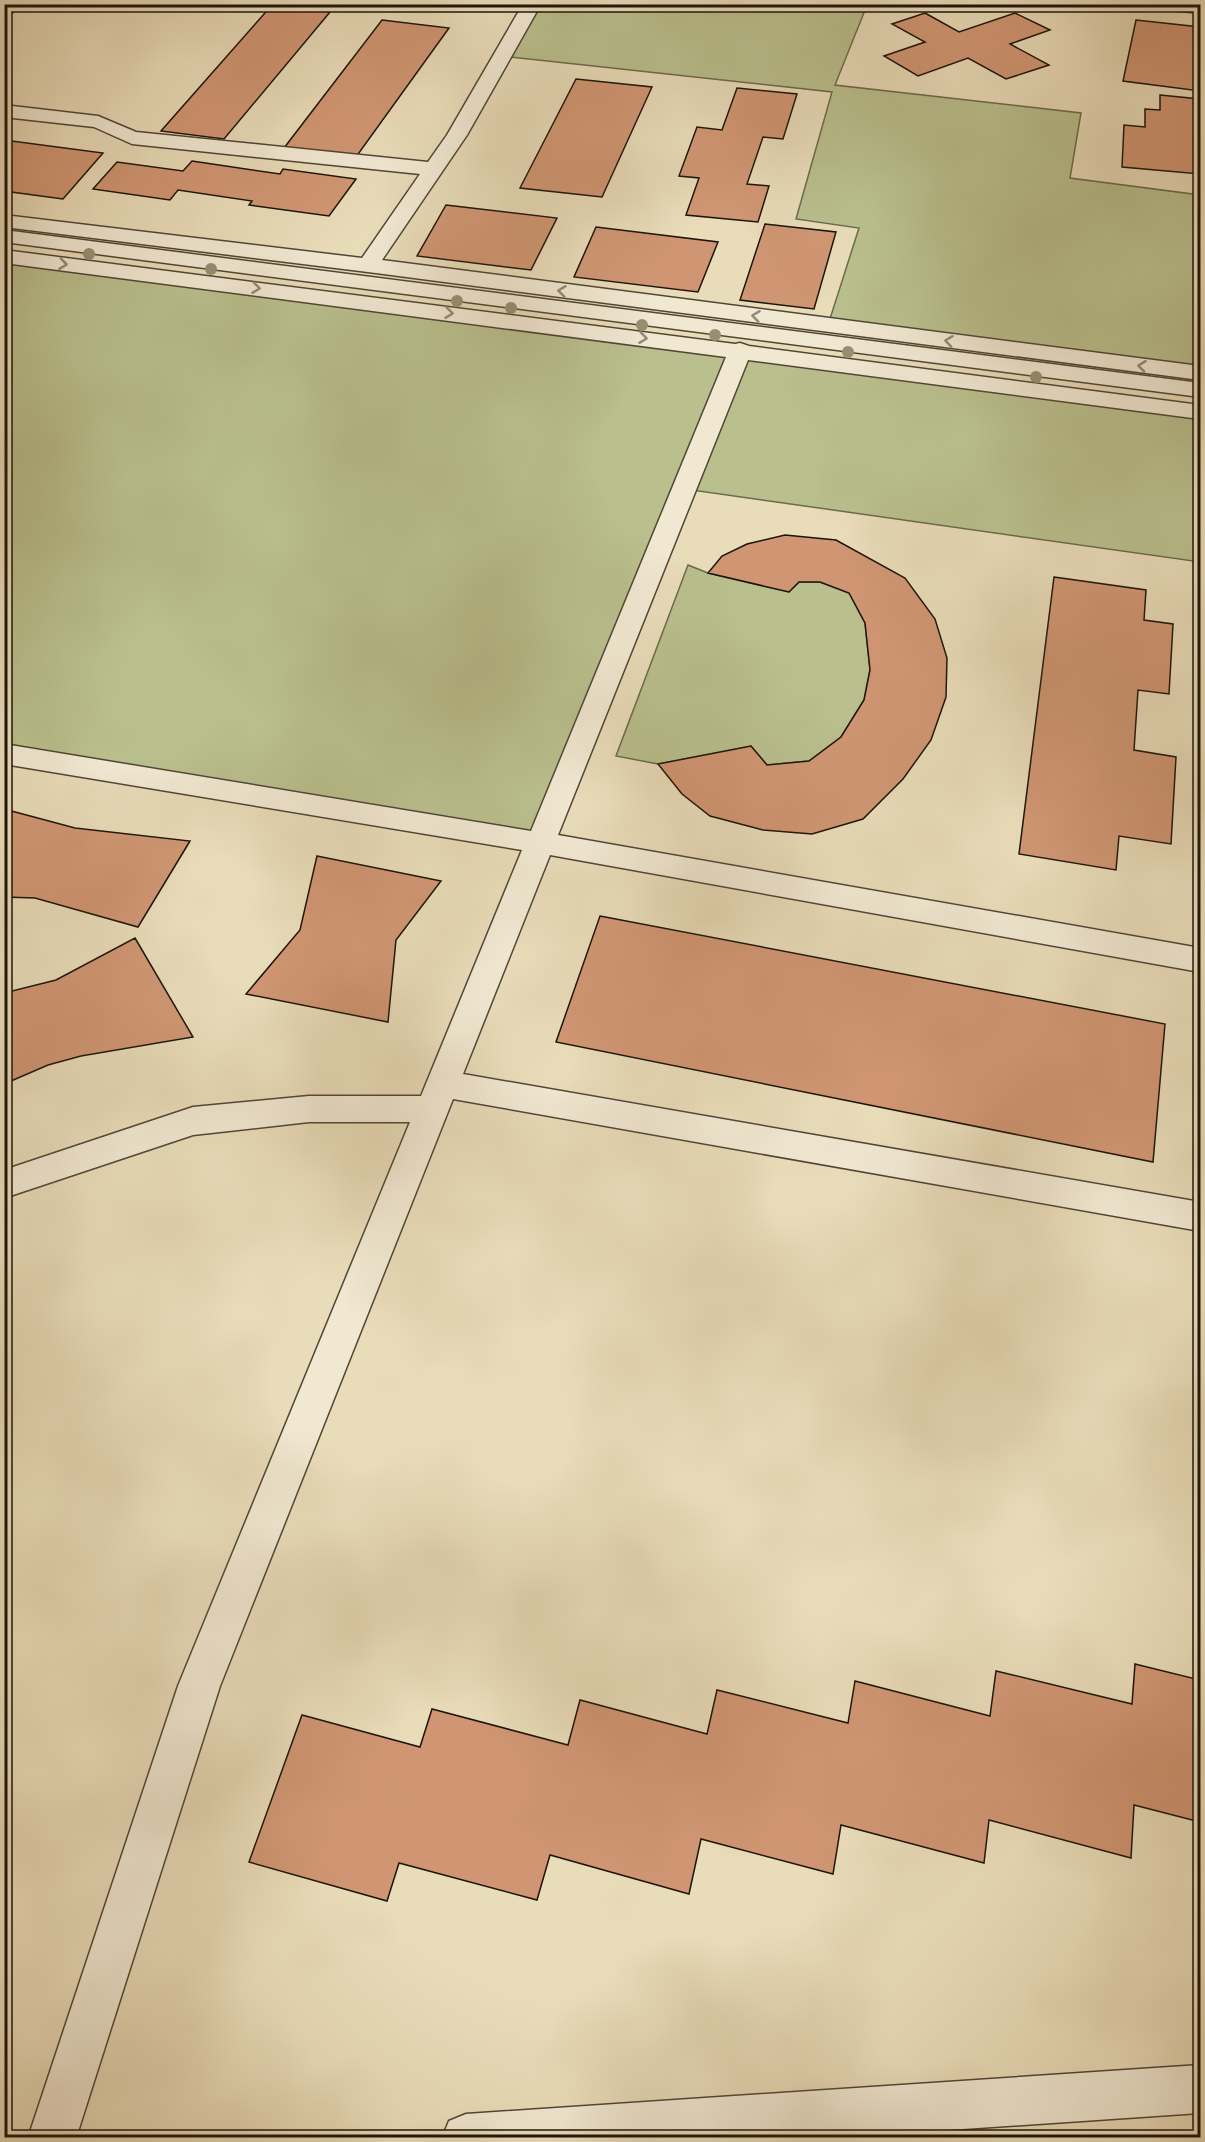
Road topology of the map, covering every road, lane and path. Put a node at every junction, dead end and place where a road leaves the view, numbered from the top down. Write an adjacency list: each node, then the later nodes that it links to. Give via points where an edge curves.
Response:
1 (531, 4): 5 (street)
2 (1163, 4): 3 (street)
3 (1200, 8)
4 (4, 111): 5 (street, via 98,122 132,138)
5 (434, 169): 9 (street)
6 (4, 221): 9 (street)
7 (4, 236): 12 (street)
8 (4, 256): 10 (street, one-way to 10)
9 (368, 266): 11 (street, one-way to 9)
10 (740, 350): 13 (street); 15 (street)
11 (1200, 373)
12 (1200, 390)
13 (1200, 412)
14 (4, 754): 15 (street)
15 (542, 843): 16 (street); 17 (street)
16 (1200, 960)
17 (439, 1096): 18 (street, via 193,1121); 19 (street); 21 (street, via 199,1686)
18 (4, 1184)
19 (1200, 1217)
20 (1200, 2089): 22 (street)
21 (52, 2138)
22 (466, 2138)

